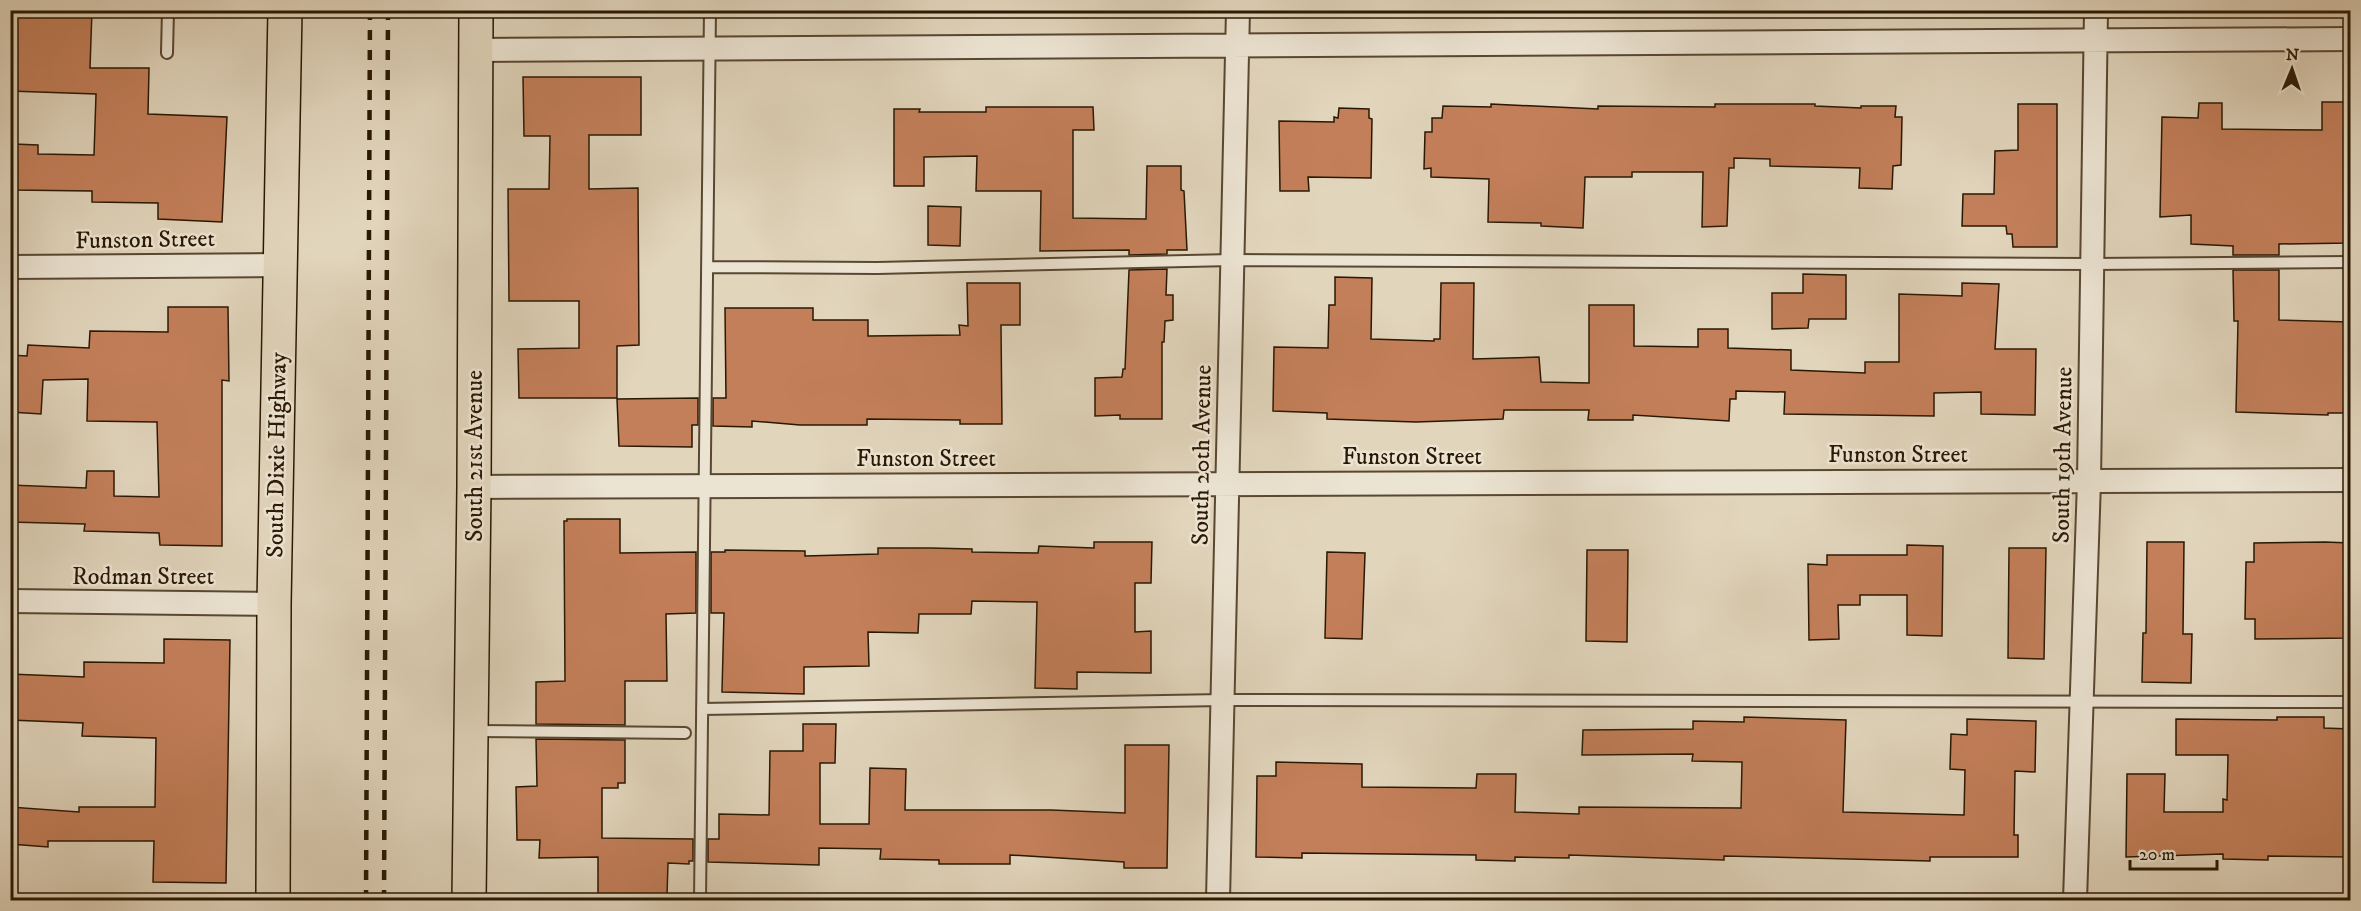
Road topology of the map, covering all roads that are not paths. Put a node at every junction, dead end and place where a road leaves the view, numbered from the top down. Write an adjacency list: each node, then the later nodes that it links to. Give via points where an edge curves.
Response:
1 (168, 10): 12 (lane)
2 (285, 10): 16 (main road, South Dixie Highway)
3 (476, 10): 11 (main road, South 21st Avenue)
4 (710, 10): 10 (lane)
5 (1238, 10): 9 (street, South 20th Avenue)
6 (2096, 10): 7 (street, South 19th Avenue)
7 (2095, 39): 8 (street); 9 (street); 15 (street, South 19th Avenue)
8 (2350, 39)
9 (1237, 44): 10 (street); 13 (street, South 20th Avenue)
10 (710, 48): 11 (street); 18 (lane)
11 (476, 50): 23 (main road, South 21st Avenue)
12 (167, 53)
13 (1232, 260): 15 (lane); 18 (lane, via 889,268); 21 (street, South 20th Avenue)
14 (2350, 262): 15 (lane)
15 (2092, 264): 20 (street, South 19th Avenue)
16 (279, 265): 17 (street, Funston Street); 25 (main road, South Dixie Highway)
17 (10, 267)
18 (707, 267): 22 (lane)
19 (2350, 480): 20 (street, Funston Street)
20 (2090, 481): 21 (street, Funston Street); 28 (street, South 19th Avenue)
21 (1228, 483): 22 (street, Funston Street); 26 (street, South 20th Avenue)
22 (705, 486): 23 (street, Funston Street); 29 (lane)
23 (474, 487): 30 (main road, South 21st Avenue)
24 (10, 602): 25 (street, Rodman Street)
25 (274, 604): 32 (main road, South Dixie Highway)
26 (1222, 700): 28 (lane); 29 (lane); 35 (street, South 20th Avenue)
27 (2350, 702): 28 (lane)
28 (2081, 703): 36 (street, South 19th Avenue)
29 (702, 709): 34 (lane)
30 (471, 731): 31 (lane); 33 (main road, South 21st Avenue)
31 (685, 733)
32 (273, 900)
33 (469, 900)
34 (700, 900)
35 (1218, 900)
36 (2075, 900)

